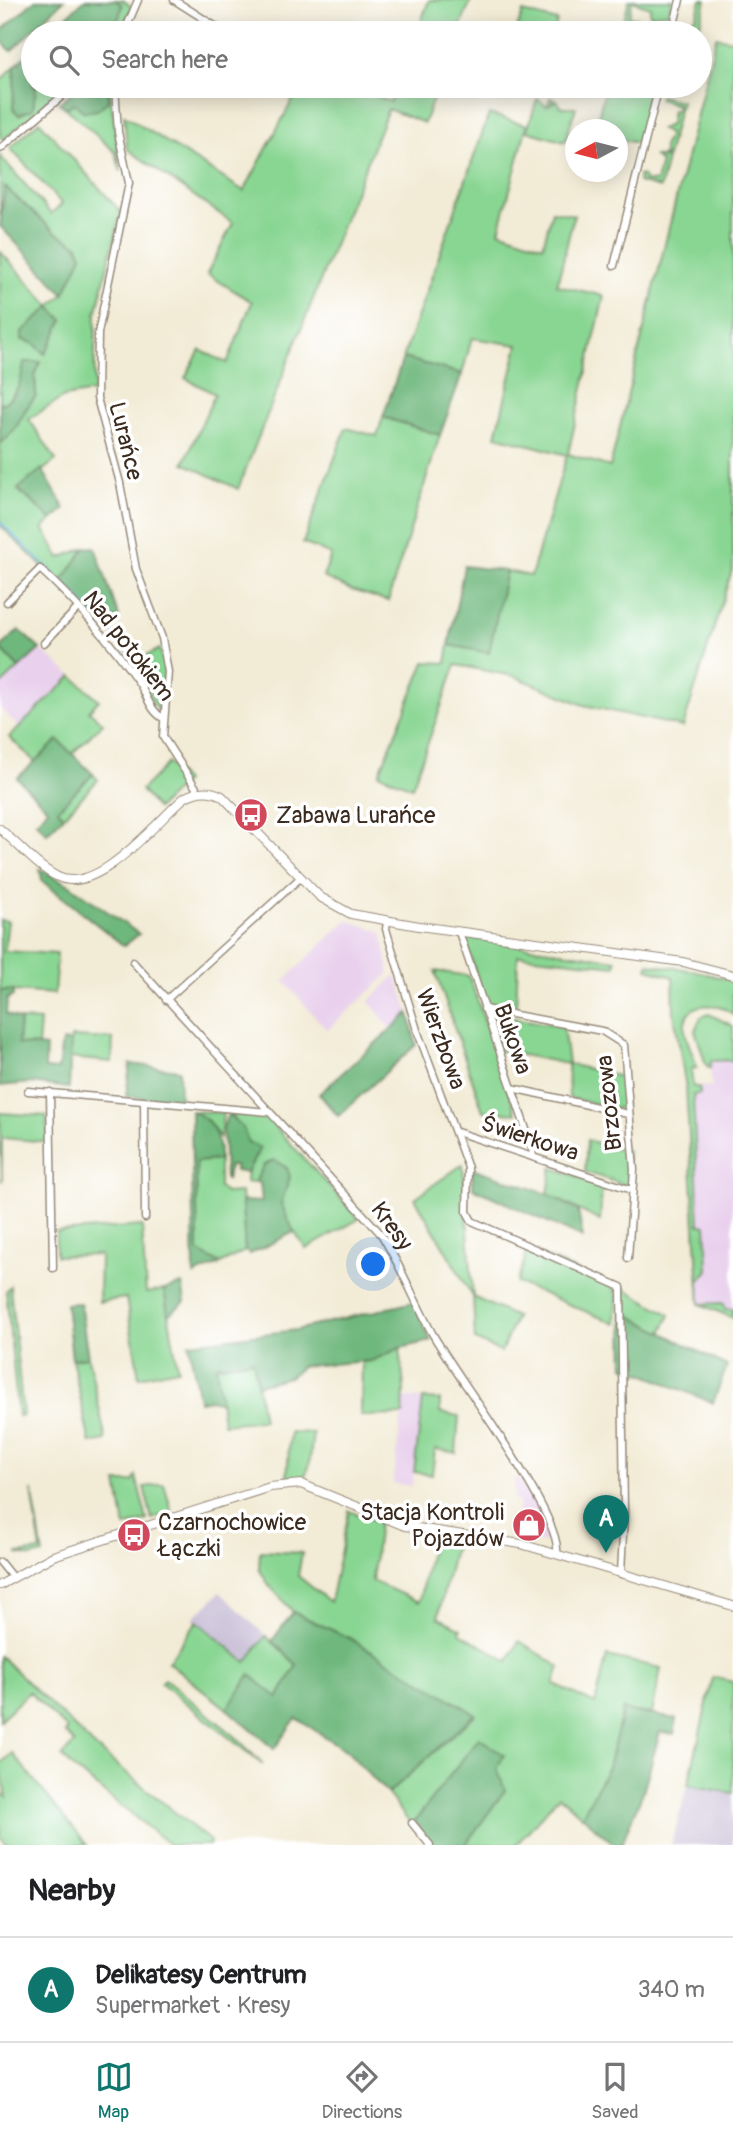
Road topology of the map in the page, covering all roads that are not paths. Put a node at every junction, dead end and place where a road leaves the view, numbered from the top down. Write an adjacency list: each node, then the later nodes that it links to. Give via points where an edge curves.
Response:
1 (138, 0): 4 (street)
2 (174, 0): 5 (street)
3 (680, 0): 6 (street)
4 (129, 21)
5 (207, 21)
6 (675, 21)
7 (60, 98): 10 (street)
8 (116, 98): 15 (street, Lurańce, via 129,183 100,322 97,398 136,569 162,638 169,672)
9 (656, 98): 11 (street)
10 (0, 149)
11 (614, 266)
12 (8, 602): 13 (street, Nad potokiem, via 40,569)
13 (78, 608): 14 (street); 15 (street, Nad potokiem, via 128,668 155,714)
14 (44, 643)
15 (163, 718): 16 (street, Lurańce, via 163,737)
16 (198, 791): 17 (street, via 174,806 109,866 82,880 66,880 51,873); 18 (street, via 222,796)
17 (0, 829)
18 (300, 878): 19 (street, via 351,914); 23 (street)
19 (387, 921): 20 (street); 31 (street, Wierzbowa, via 417,1030)
20 (459, 932): 22 (street, via 683,962); 24 (street, Bukowa)
21 (133, 962): 23 (street, Kresy)
22 (733, 975)
23 (166, 1000): 29 (street, Kresy)
24 (484, 1010): 25 (street, Bukowa); 30 (street, Brzozowa, via 602,1031 616,1039 624,1045)
25 (512, 1088): 30 (street); 32 (street, Bukowa)
26 (28, 1091): 27 (street)
27 (50, 1093): 28 (street); 36 (street)
28 (144, 1102): 29 (street); 34 (street)
29 (269, 1112): 37 (street, Kresy, via 381,1234 431,1332 493,1424 546,1516 559,1545)
30 (628, 1114): 33 (street, Brzozowa)
31 (457, 1132): 32 (street, Świerkowa); 39 (street, Wierzbowa, via 468,1168 467,1212 472,1221 621,1287)
32 (533, 1157): 33 (street, Świerkowa)
33 (632, 1190): 35 (street, Brzozowa)
34 (145, 1218)
35 (628, 1258)
36 (53, 1268)
37 (557, 1554): 39 (street); 40 (street, via 510,1542 412,1528 321,1490 290,1484 53,1556)
38 (0, 1562): 40 (street)
39 (621, 1574): 42 (street)
40 (12, 1577): 41 (street)
41 (0, 1585)
42 (733, 1606)
43 (412, 1823): 44 (street)
44 (430, 1845)

